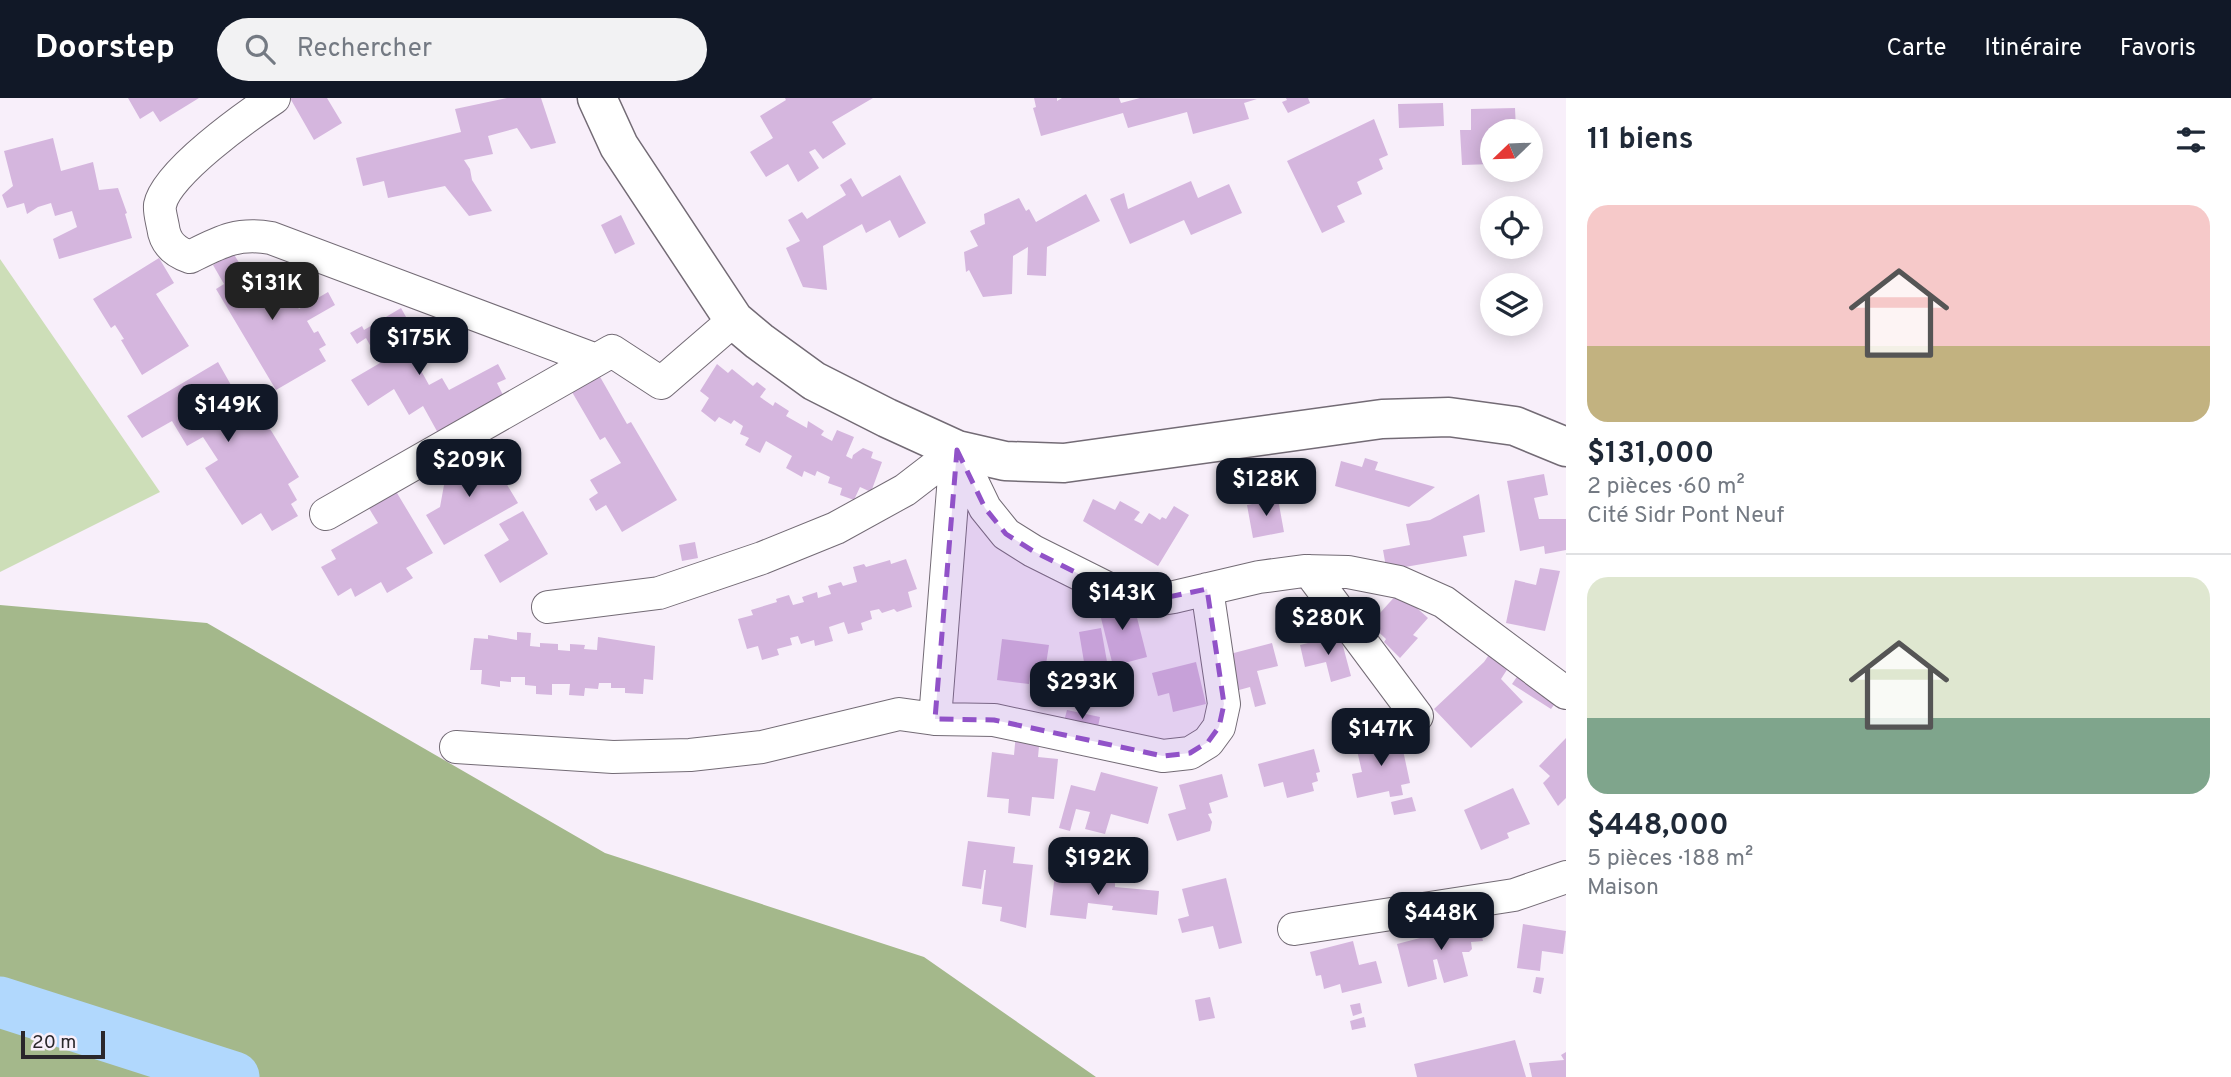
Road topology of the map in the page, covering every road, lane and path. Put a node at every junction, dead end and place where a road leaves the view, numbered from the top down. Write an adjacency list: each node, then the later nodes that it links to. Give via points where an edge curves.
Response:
1 (274, 98): 4 (street, via 233,126 174,180 160,205 164,235 176,252 190,257 232,237 271,238)
2 (597, 98): 3 (main road, via 620,146)
3 (734, 320): 4 (street, via 661,383 612,351); 6 (main road, via 814,381)
4 (596, 360): 7 (street)
5 (1566, 447): 6 (main road, via 1515,426 1449,417 1382,419 1064,463 1005,461)
6 (957, 450): 9 (street, via 985,508 1006,534 1033,551 1124,596 1149,601); 10 (street, via 905,490 836,528 762,558 659,593); 13 (street)
7 (326, 514)
8 (1309, 571): 9 (street); 11 (street, via 1348,572 1399,582 1444,601); 12 (street)
9 (1207, 589): 13 (street, via 1224,704 1219,727 1208,742 1190,753 1163,756 994,720)
10 (548, 607)
11 (1566, 693)
12 (1417, 716)
13 (935, 719): 14 (street, via 899,714 762,747 690,755 612,758)
14 (456, 747)
15 (1566, 877): 16 (street, via 1514,894)
16 (1294, 929)

